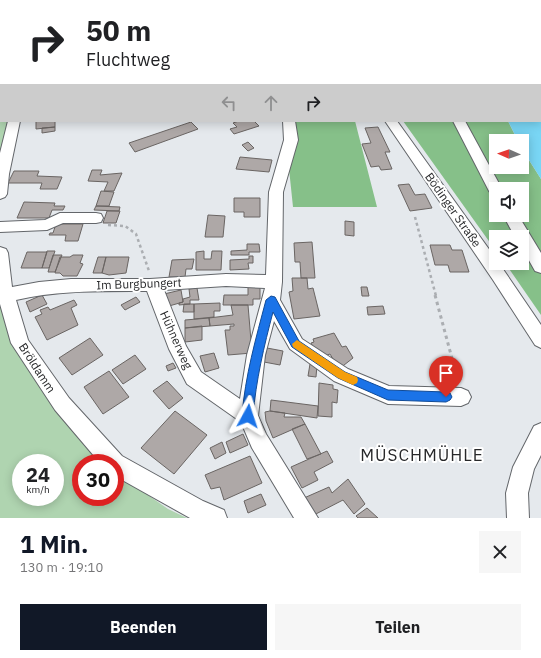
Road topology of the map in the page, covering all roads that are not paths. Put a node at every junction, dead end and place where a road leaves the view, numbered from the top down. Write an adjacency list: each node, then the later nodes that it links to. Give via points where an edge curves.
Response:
1 (14, 122): 6 (street)
2 (289, 122): 13 (street, via 291,140 276,192)
3 (392, 122): 15 (street, Bödinger Straße)
4 (459, 122): 5 (street)
5 (492, 182)
6 (0, 194)
7 (99, 221): 9 (street, via 60,218 47,225)
8 (514, 222): 11 (street)
9 (0, 227)
10 (0, 253): 14 (street, Bröldamm)
11 (541, 267)
12 (151, 284): 13 (street, Im Burgbungert, via 226,280); 14 (street, Im Burgbungert, via 71,285); 17 (street, Hühnerweg, via 178,349 194,378)
13 (273, 291): 16 (street, via 296,344 341,375 388,395); 17 (street, via 256,355)
14 (6, 294): 19 (street, Bröldamm, via 20,342 62,404)
15 (541, 340)
16 (461, 397)
17 (248, 416): 22 (street, via 259,440)
18 (541, 433): 23 (street, via 522,474 517,493)
19 (107, 454)
20 (124, 468): 21 (street, Bröldamm, via 195,510)
21 (216, 518)
22 (307, 518)
23 (518, 518)

